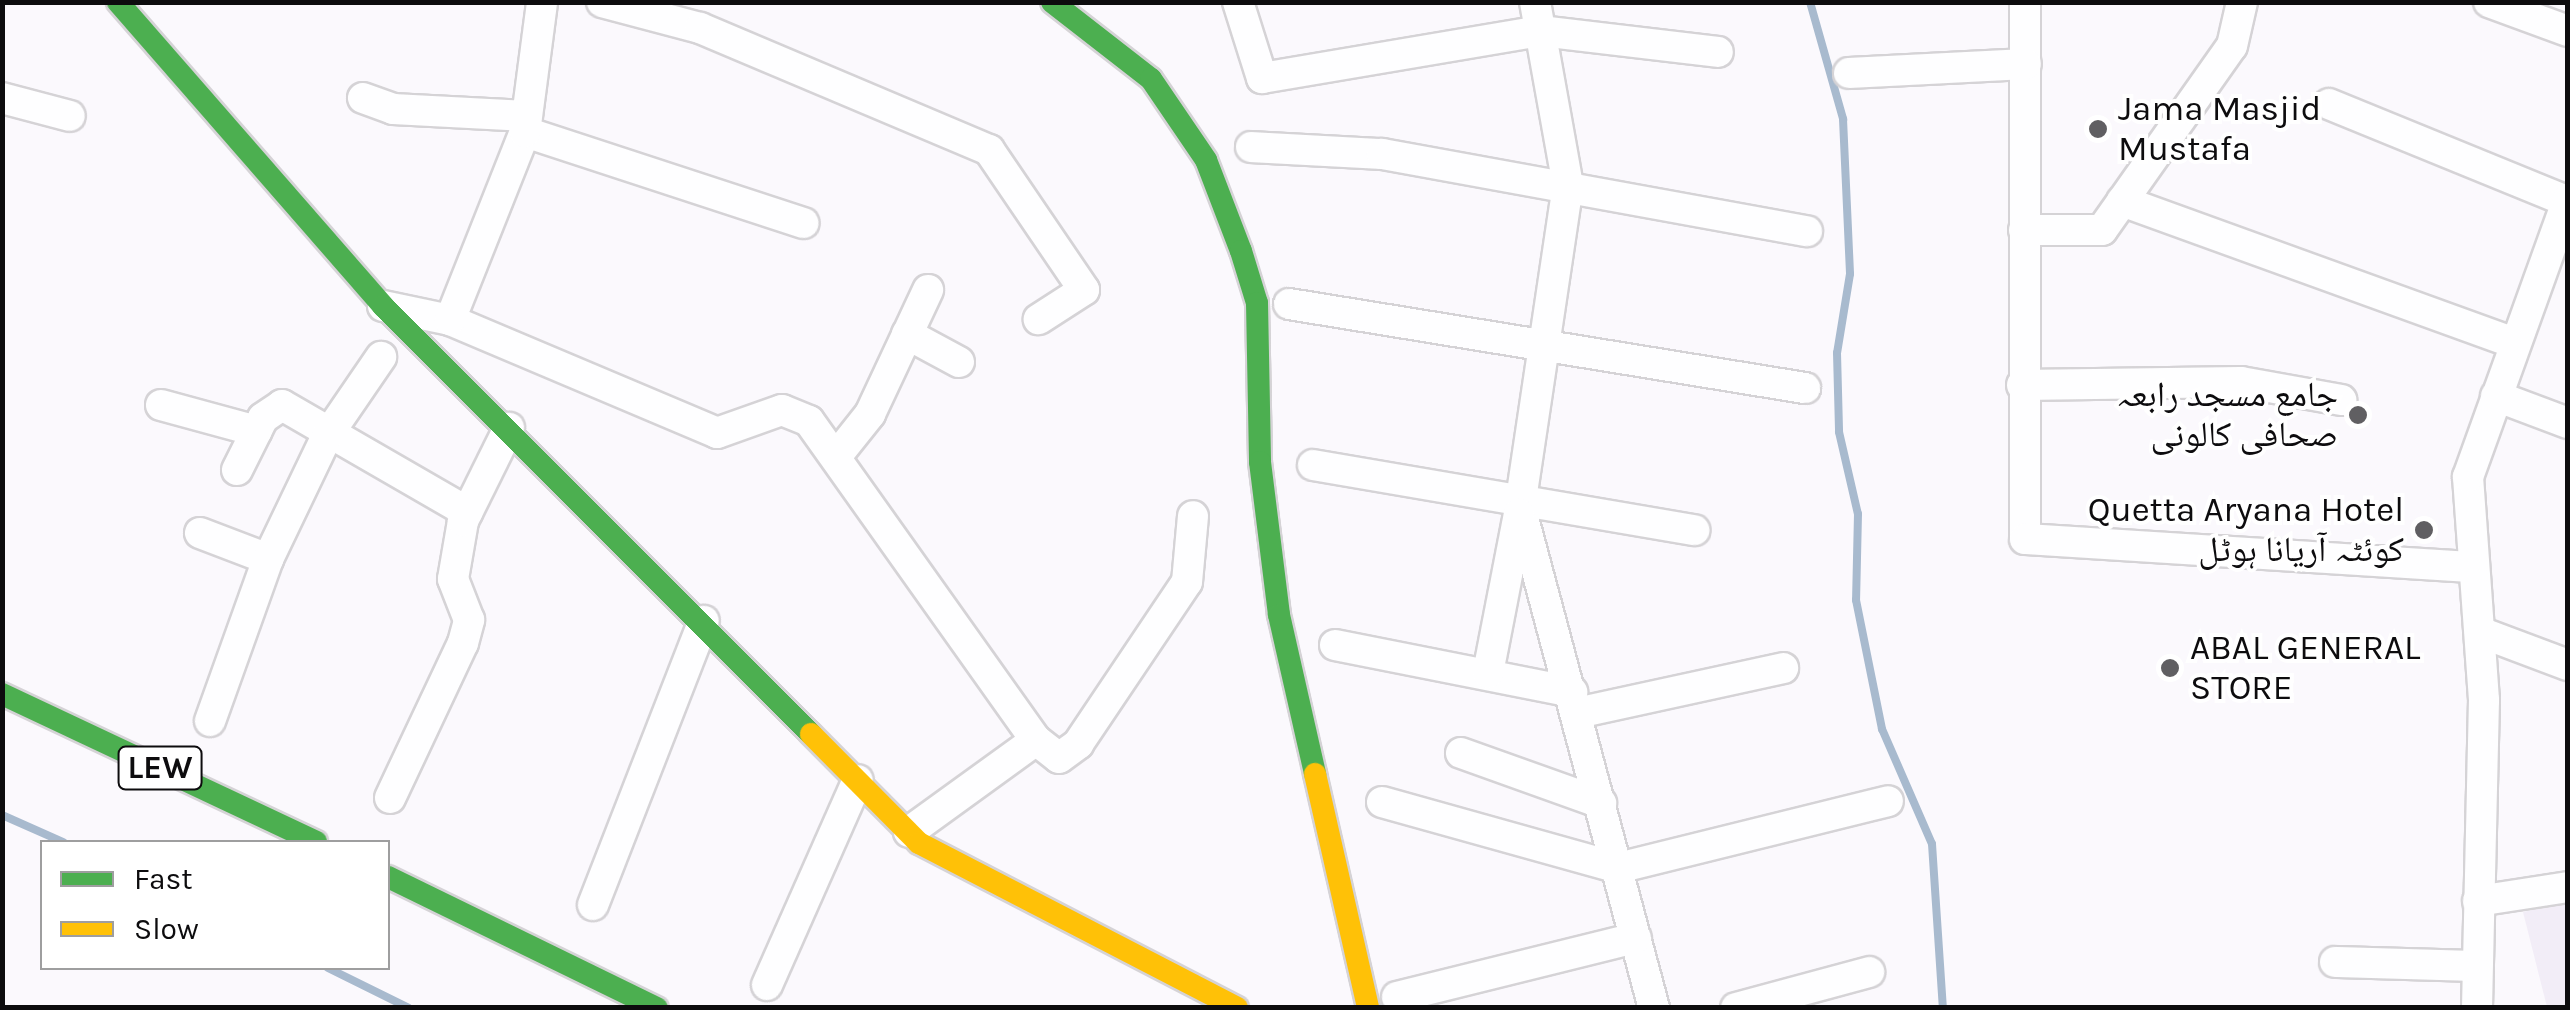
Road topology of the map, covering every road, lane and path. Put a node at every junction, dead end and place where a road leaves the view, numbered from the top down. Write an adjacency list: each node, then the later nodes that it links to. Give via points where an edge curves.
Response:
1 (118, 2): 29 (main road)
2 (542, 2): 18 (street)
3 (602, 2): 30 (street, via 700,28 989,150 1084,290)
4 (1052, 2): 87 (main road, via 1151,79 1206,160 1257,303 1260,462 1279,615)
5 (1238, 2): 9 (street, via 1262,78)
6 (2025, 2): 12 (street)
7 (2242, 2): 21 (street, via 2232,46)
8 (2489, 2): 10 (street)
9 (1538, 17): 11 (street); 20 (street)
10 (2568, 31)
11 (1718, 52)
12 (2026, 64): 13 (street); 24 (street)
13 (1849, 72)
14 (2, 98): 17 (street)
15 (363, 98): 18 (street, via 393,109)
16 (2329, 104): 22 (street)
17 (70, 116)
18 (526, 124): 23 (street); 31 (street)
19 (1251, 147): 20 (street, via 1382,154)
20 (1568, 185): 25 (street); 34 (street)
21 (2122, 200): 24 (street, via 2092,235); 33 (street)
22 (2567, 200): 26 (street)
23 (804, 223)
24 (2024, 230): 37 (street)
25 (1808, 231)
26 (2557, 260): 33 (street)
27 (928, 290): 32 (street)
28 (1290, 304): 34 (street)
29 (383, 306): 31 (street); 43 (main road)
30 (1039, 319)
31 (450, 320): 46 (street, via 718,433 795,413)
32 (907, 334): 36 (street); 46 (street, via 870,414)
33 (2515, 342): 39 (street)
34 (1542, 344): 38 (street); 49 (street)
35 (381, 357): 45 (street)
36 (959, 362)
37 (2022, 385): 40 (street, via 2241,382); 55 (street, via 2020,526 2034,546 2308,550)
38 (1805, 388)
39 (2496, 396): 42 (street); 55 (street, via 2468,477)
40 (2341, 400)
41 (161, 404): 44 (street)
42 (2568, 422)
43 (509, 428): 50 (street); 56 (main road)
44 (257, 431): 45 (street, via 282,405); 48 (street)
45 (327, 436): 50 (street); 54 (street)
46 (839, 453): 65 (street)
47 (1312, 465): 49 (street)
48 (237, 470)
49 (1520, 506): 52 (street); 61 (street); 63 (street)
50 (467, 512): 68 (street, via 453,579 470,620)
51 (1192, 516): 65 (street, via 1187,582 1078,744 1059,758)
52 (1695, 530)
53 (200, 533): 54 (street)
54 (268, 558): 64 (street)
55 (2471, 567): 57 (street)
56 (704, 620): 67 (main road); 78 (street)
57 (2480, 632): 59 (street); 77 (street)
58 (1335, 645): 61 (street)
59 (2568, 665)
60 (1783, 668): 63 (street)
61 (1488, 673): 63 (street)
62 (2, 694): 73 (main road, LEW)
63 (1574, 702): 71 (street)
64 (210, 721)
65 (1036, 740): 72 (street)
66 (1461, 753): 71 (street)
67 (858, 780): 72 (main road); 83 (street)
68 (390, 798)
69 (1888, 801): 74 (street)
70 (1382, 802): 74 (street)
71 (1601, 803): 74 (street)
72 (908, 832): 86 (main road)
73 (312, 840)
74 (1618, 868): 79 (street)
75 (390, 878): 85 (main road)
76 (2568, 887): 77 (street)
77 (2478, 900): 81 (street)
78 (593, 905)
79 (1636, 938): 84 (street); 88 (street)
80 (2335, 962): 81 (street)
81 (2477, 966): 90 (street)
82 (1868, 972): 89 (street)
83 (767, 985)
84 (1397, 997)
85 (658, 1008)
86 (1238, 1008)
87 (1368, 1008)
88 (1654, 1008)
89 (1736, 1008)
90 (2477, 1008)

